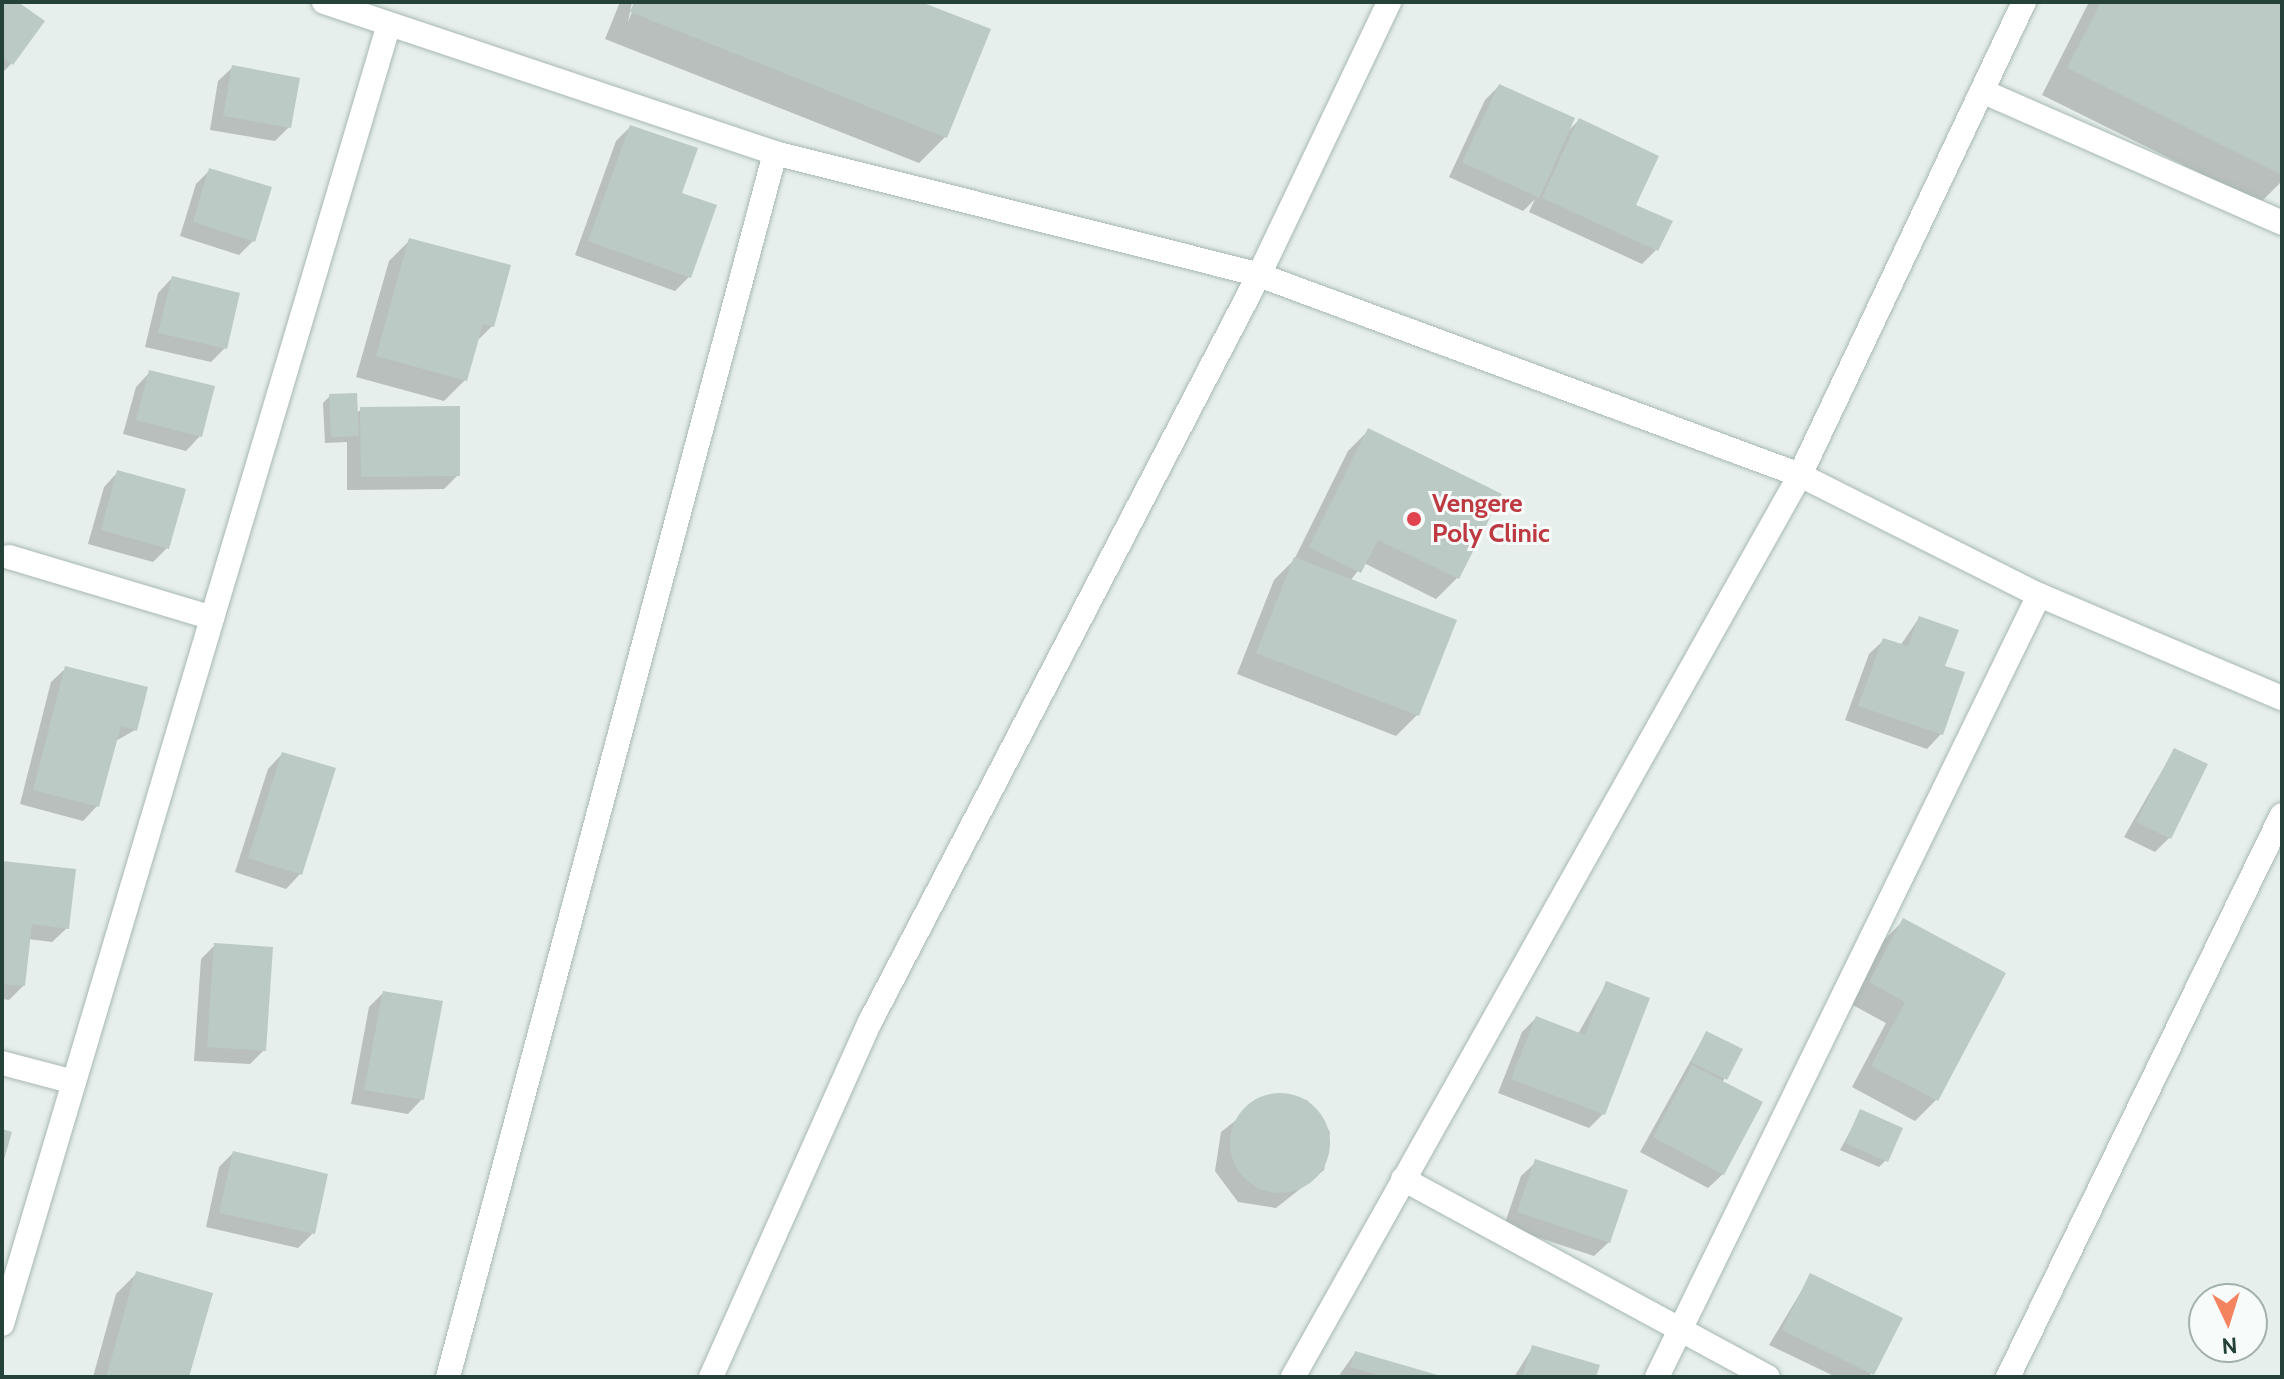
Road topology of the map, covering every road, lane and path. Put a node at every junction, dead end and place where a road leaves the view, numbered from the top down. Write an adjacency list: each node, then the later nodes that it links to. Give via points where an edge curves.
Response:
1 (324, 2): 4 (street)
2 (1389, 2): 8 (street)
3 (2024, 2): 5 (street)
4 (389, 24): 6 (street); 12 (street)
5 (1982, 91): 7 (street); 9 (street)
6 (775, 153): 8 (street); 20 (street)
7 (2282, 223)
8 (1259, 275): 9 (street); 21 (street, via 871,1020)
9 (1800, 475): 11 (street); 17 (street)
10 (9, 557): 12 (street)
11 (2039, 595): 13 (street); 19 (street)
12 (212, 618): 16 (street)
13 (2282, 698)
14 (2282, 815): 25 (street)
15 (2, 1063): 16 (street)
16 (74, 1082): 18 (street)
17 (1403, 1179): 19 (street); 22 (street)
18 (2, 1324)
19 (1680, 1329): 23 (street); 24 (street)
20 (448, 1377)
21 (711, 1377)
22 (1293, 1377)
23 (1657, 1377)
24 (1768, 1377)
25 (2008, 1377)

